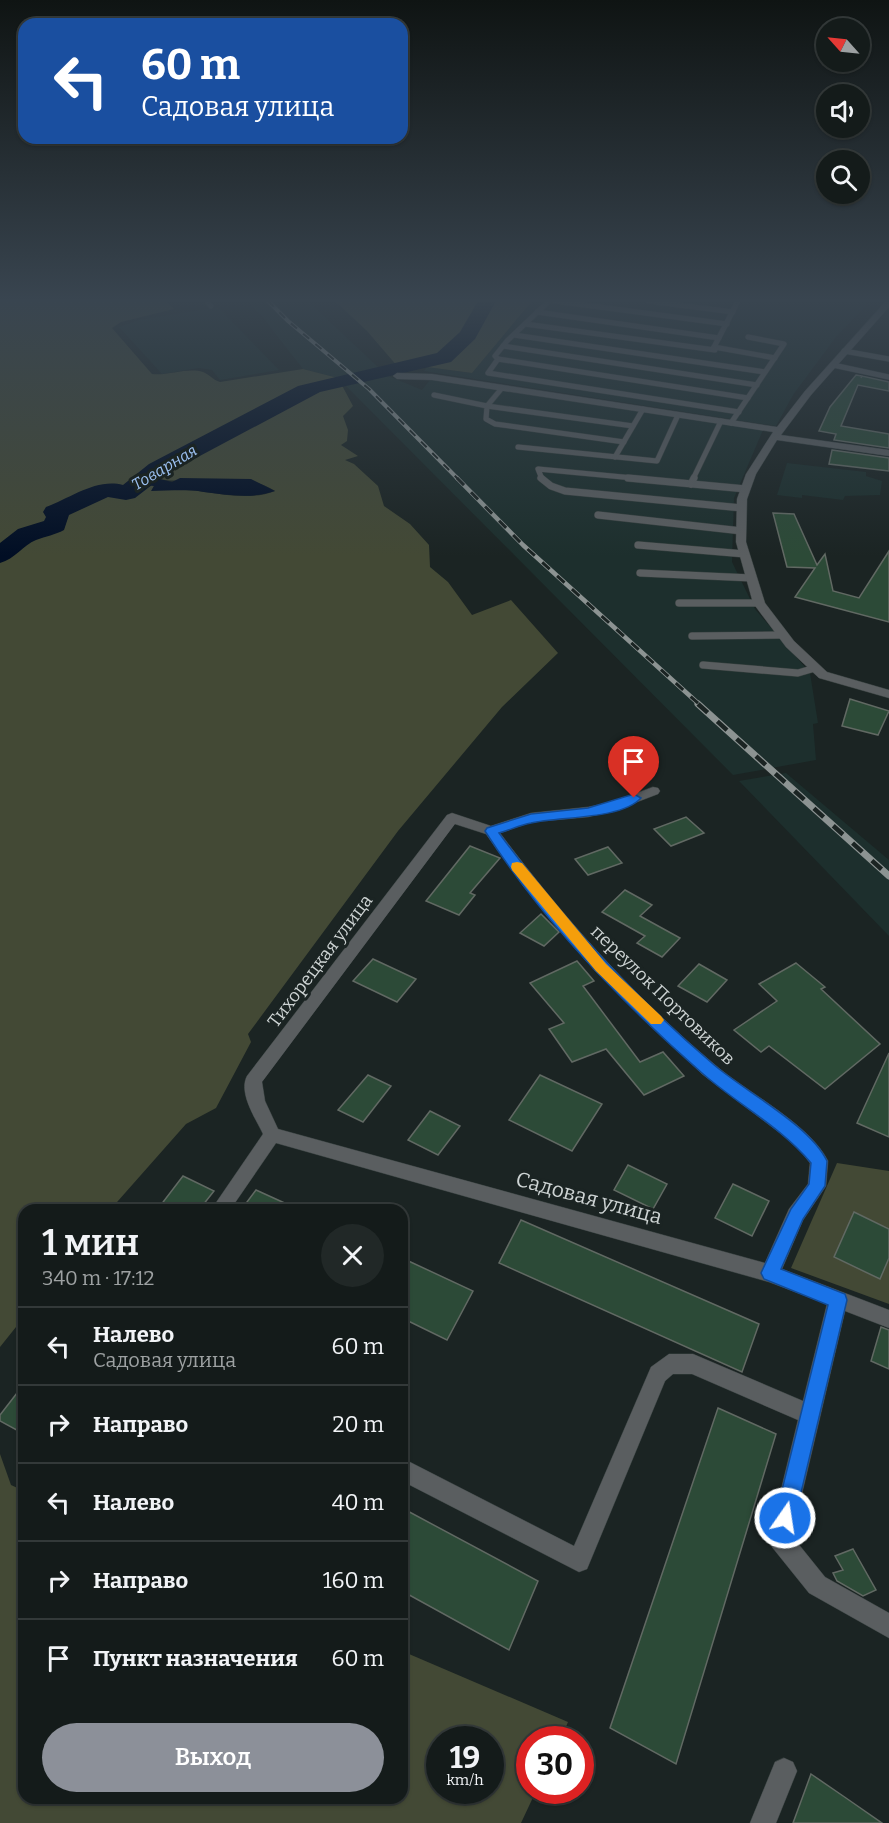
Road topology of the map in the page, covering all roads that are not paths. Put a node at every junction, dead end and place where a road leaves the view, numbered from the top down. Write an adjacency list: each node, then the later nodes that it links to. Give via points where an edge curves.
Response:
1 (489, 386): 6 (street)
2 (572, 386): 11 (lane)
3 (672, 386): 8 (lane)
4 (756, 386): 8 (lane)
5 (816, 386): 15 (street)
6 (501, 388): 9 (lane); 10 (street)
7 (434, 395): 9 (lane)
8 (748, 398): 11 (lane)
9 (487, 406): 14 (lane); 16 (lane, via 486,419 495,424)
10 (643, 409): 12 (street); 14 (lane)
11 (739, 412): 13 (lane)
12 (678, 415): 13 (street); 19 (lane, via 657,461)
13 (726, 422): 15 (street); 20 (lane)
14 (633, 426): 16 (lane)
15 (777, 434): 18 (street); 21 (street, via 751,474)
16 (624, 442): 19 (lane)
17 (518, 447): 19 (lane)
18 (889, 453)
19 (615, 457)
20 (691, 483): 21 (lane); 22 (lane, via 538,469 540,479 565,491)
21 (746, 489): 22 (street)
22 (742, 508): 24 (street)
23 (598, 515): 24 (lane)
24 (742, 531): 26 (street)
25 (638, 544): 26 (lane)
26 (745, 554): 28 (street)
27 (640, 573): 28 (lane)
28 (752, 578): 30 (street)
29 (679, 603): 30 (lane)
30 (759, 603): 31 (street)
31 (782, 635): 32 (lane); 34 (street)
32 (692, 636)
33 (702, 665): 34 (lane)
34 (819, 672): 35 (street)
35 (889, 694)
36 (653, 790): 37 (street, via 616,806 531,818)
37 (491, 831): 38 (street, Тихорецкая улица, via 452,818 253,1081 256,1101); 40 (street, переулок Портовиков, via 530,884 601,967 708,1069 802,1140 819,1161 817,1186 796,1215)
38 (272, 1135): 39 (street); 40 (street, Садовая улица)
39 (224, 1204)
40 (770, 1273): 41 (street, Садовая улица)
41 (838, 1300): 42 (street, Садовая улица); 43 (street)
42 (889, 1319)
43 (809, 1414): 44 (street, via 693,1364 669,1364 658,1374 579,1561); 45 (street, via 780,1539 817,1585)
44 (408, 1472)
45 (889, 1626)
46 (784, 1771): 47 (street)
47 (763, 1823)

